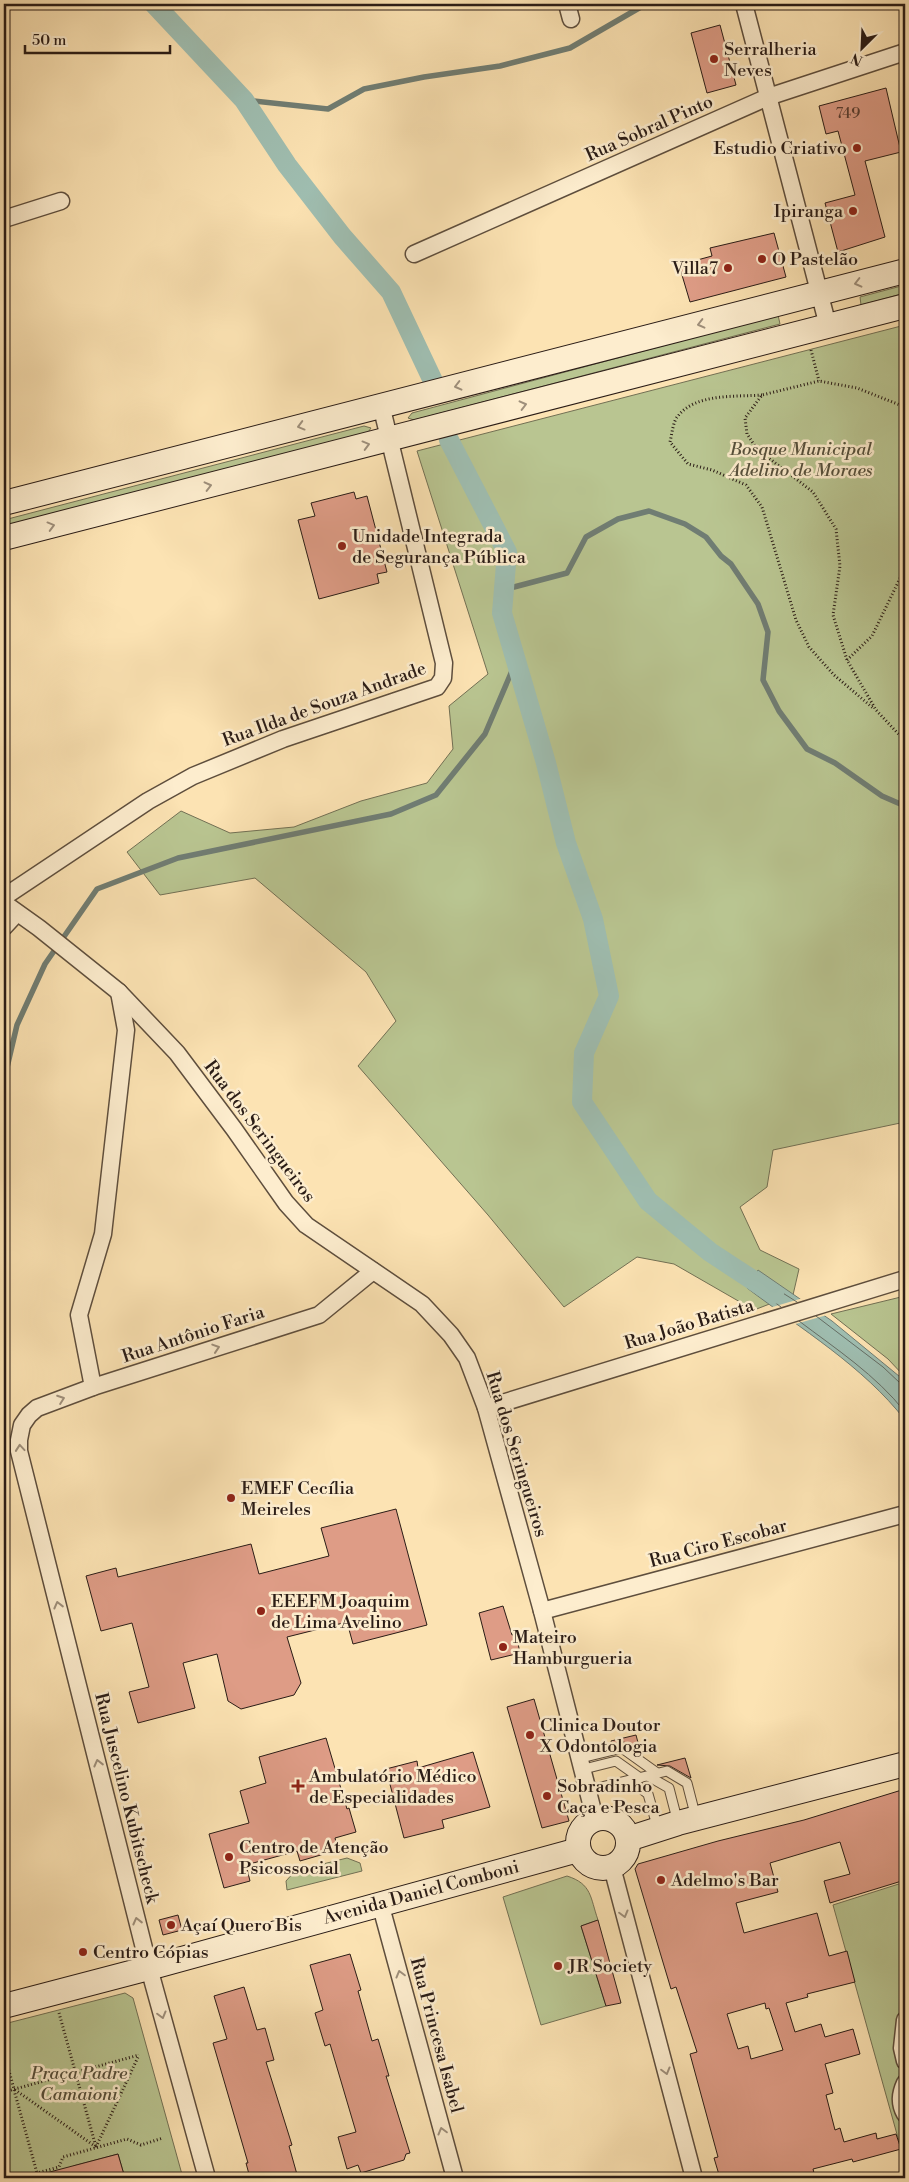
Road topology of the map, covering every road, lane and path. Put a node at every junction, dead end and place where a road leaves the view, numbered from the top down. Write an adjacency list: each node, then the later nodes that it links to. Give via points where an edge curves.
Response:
1 (744, 4): 3 (street)
2 (905, 52): 3 (street, Rua Sobral Pinto)
3 (768, 97): 6 (street, Rua Sobral Pinto); 8 (street)
4 (60, 201): 5 (street)
5 (4, 219)
6 (414, 254)
7 (905, 272): 8 (street, one-way to 8)
8 (820, 293): 10 (street); 14 (street, one-way to 14)
9 (905, 306): 10 (street)
10 (828, 326): 11 (street)
11 (806, 332): 12 (path); 16 (street, one-way to 11)
12 (819, 381): 13 (path); 15 (path, via 857,388)
13 (762, 395): 20 (path, via 744,418 747,434 757,449 813,492 836,529 840,566 833,615); 21 (path, via 694,403 677,417 670,442 688,464 712,470 746,485 762,508 796,620 809,647 834,675)
14 (381, 405): 16 (street, Rua Ilda de Souza Andrade); 17 (street, one-way to 17)
15 (905, 407)
16 (390, 439): 18 (street, one-way to 16); 23 (street, Rua Ilda de Souza Andrade, via 444,663 437,687 283,739 193,776 148,801)
17 (4, 503)
18 (4, 538)
19 (905, 568): 20 (path, via 872,636)
20 (847, 660): 21 (path)
21 (876, 710): 22 (path)
22 (905, 741)
23 (4, 897)
24 (4, 903): 25 (street, Rua dos Seringueiros)
25 (17, 913): 26 (street); 27 (street, Rua dos Seringueiros)
26 (4, 927)
27 (119, 992): 28 (street, Rua dos Seringueiros, via 177,1053 286,1204 306,1225); 30 (street, via 126,1030 103,1234 79,1315)
28 (373, 1271): 30 (street, Rua Antônio Faria, one-way to 28, via 318,1315); 31 (street, Rua dos Seringueiros, via 422,1304 451,1335 467,1358)
29 (905, 1279): 31 (street, Rua João Batista)
30 (93, 1388): 32 (street, Rua Antônio Faria, one-way to 30, via 37,1408)
31 (486, 1408): 34 (street, Rua dos Seringueiros)
32 (22, 1425): 46 (street, Rua Juscelino Kubitscheck, one-way to 32, via 19,1451)
33 (905, 1514): 34 (street, Rua Ciro Escobar)
34 (542, 1611): 35 (street, Rua dos Seringueiros)
35 (582, 1764): 37 (lane, via 616,1761); 37 (lane, via 622,1748); 39 (street, Rua dos Seringueiros)
36 (905, 1764): 41 (street)
37 (648, 1776): 38 (lane); 41 (lane, via 669,1788); 41 (lane, via 667,1771 687,1783)
38 (630, 1780): 39 (lane); 41 (lane)
39 (589, 1790): 40 (street, Rua dos Seringueiros)
40 (595, 1819): 42 (street, via 620,1824); 43 (street, via 578,1835)
41 (678, 1823): 42 (street)
42 (628, 1839): 44 (street, via 625,1856)
43 (578, 1850): 44 (street, via 595,1868); 45 (street, Avenida Daniel Comboni)
44 (612, 1867): 63 (street, one-way to 63)
45 (380, 1903): 46 (street, Avenida Daniel Comboni); 62 (street, Rua Princesa Isabel, one-way to 45)
46 (149, 1968): 47 (street, Avenida Daniel Comboni); 61 (street, Rua Juscelino Kubitscheck, one-way to 61)
47 (4, 2006)
48 (58, 2012): 52 (path)
49 (905, 2020): 51 (street, via 902,2048)
50 (4, 2053): 54 (path)
51 (905, 2061)
52 (75, 2073): 54 (path); 58 (path); 58 (path, via 140,2056)
53 (905, 2083): 56 (street, via 900,2101)
54 (14, 2089): 55 (path); 58 (path); 59 (path)
55 (4, 2092)
56 (905, 2114)
57 (163, 2138): 58 (path, via 141,2145 127,2139)
58 (96, 2147): 59 (path, via 63,2157 59,2167)
59 (37, 2173): 60 (path)
60 (19, 2178)
61 (207, 2178)
62 (455, 2178)
63 (694, 2178)

